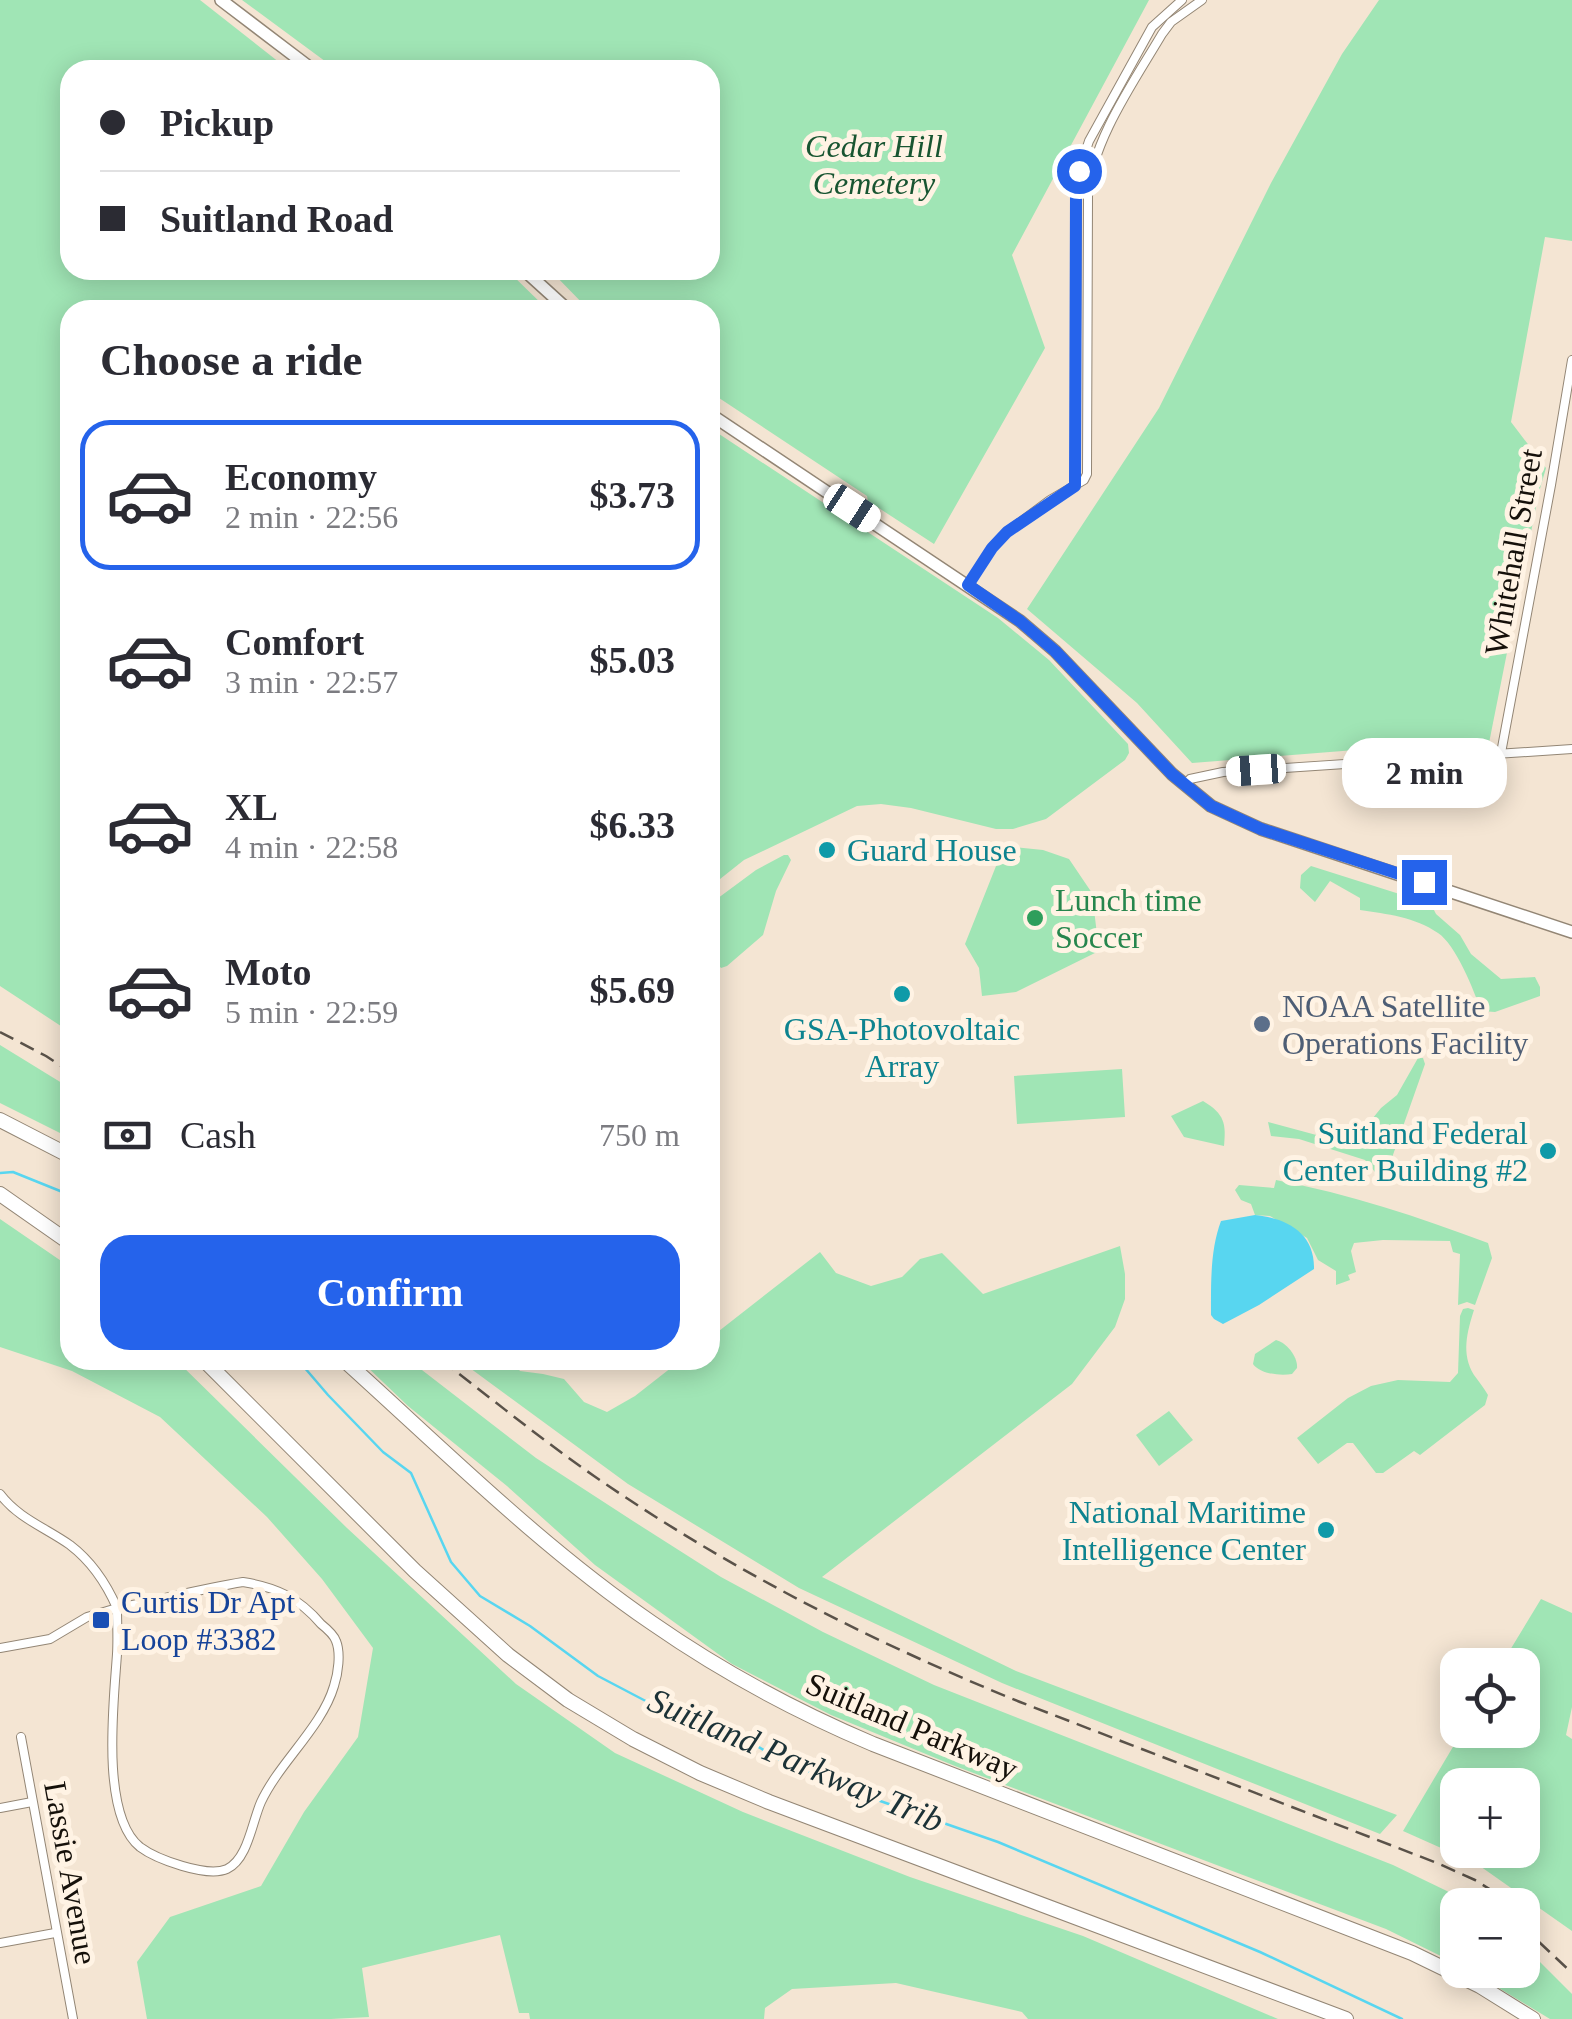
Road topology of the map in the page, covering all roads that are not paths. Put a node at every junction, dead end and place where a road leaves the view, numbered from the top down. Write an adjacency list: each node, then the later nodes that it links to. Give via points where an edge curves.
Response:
1 (221, 0): 4 (main road)
2 (1182, 0): 9 (street, via 1152,26 1079,171)
3 (1202, 0): 9 (street, via 1162,34 1092,166 1087,474)
4 (301, 60)
5 (535, 280): 6 (main road)
6 (557, 300)
7 (1572, 360): 12 (street, Whitehall Street)
8 (720, 421): 10 (main road)
9 (1075, 486): 10 (street, via 1007,532)
10 (968, 585): 13 (main road, via 1055,651)
11 (1572, 749): 12 (street)
12 (1501, 753): 13 (street, via 1223,772)
13 (1184, 786): 14 (main road, via 1261,829)
14 (1572, 932)
15 (0, 1120): 16 (highway)
16 (60, 1151)
17 (0, 1194): 18 (highway)
18 (60, 1236)
19 (214, 1370): 30 (highway, via 470,1623 621,1733 757,1797)
20 (355, 1370): 31 (highway, Suitland Parkway, via 582,1572 736,1677 886,1749 1412,1953)
21 (0, 1494): 22 (street, via 11,1509 84,1558)
22 (116, 1608): 22 (street, via 112,1756 124,1824 132,1840 160,1857 225,1870 238,1860 262,1798 329,1700 337,1675 336,1640 290,1596 242,1582); 23 (street, via 50,1639)
23 (0, 1648)
24 (21, 1737): 25 (street, Lassie Avenue)
25 (32, 1802): 26 (street); 27 (street, Lassie Avenue)
26 (0, 1808)
27 (55, 1934): 28 (street); 29 (street, Lassie Avenue)
28 (0, 1943)
29 (73, 2019)
30 (1346, 2019)
31 (1534, 2019)

